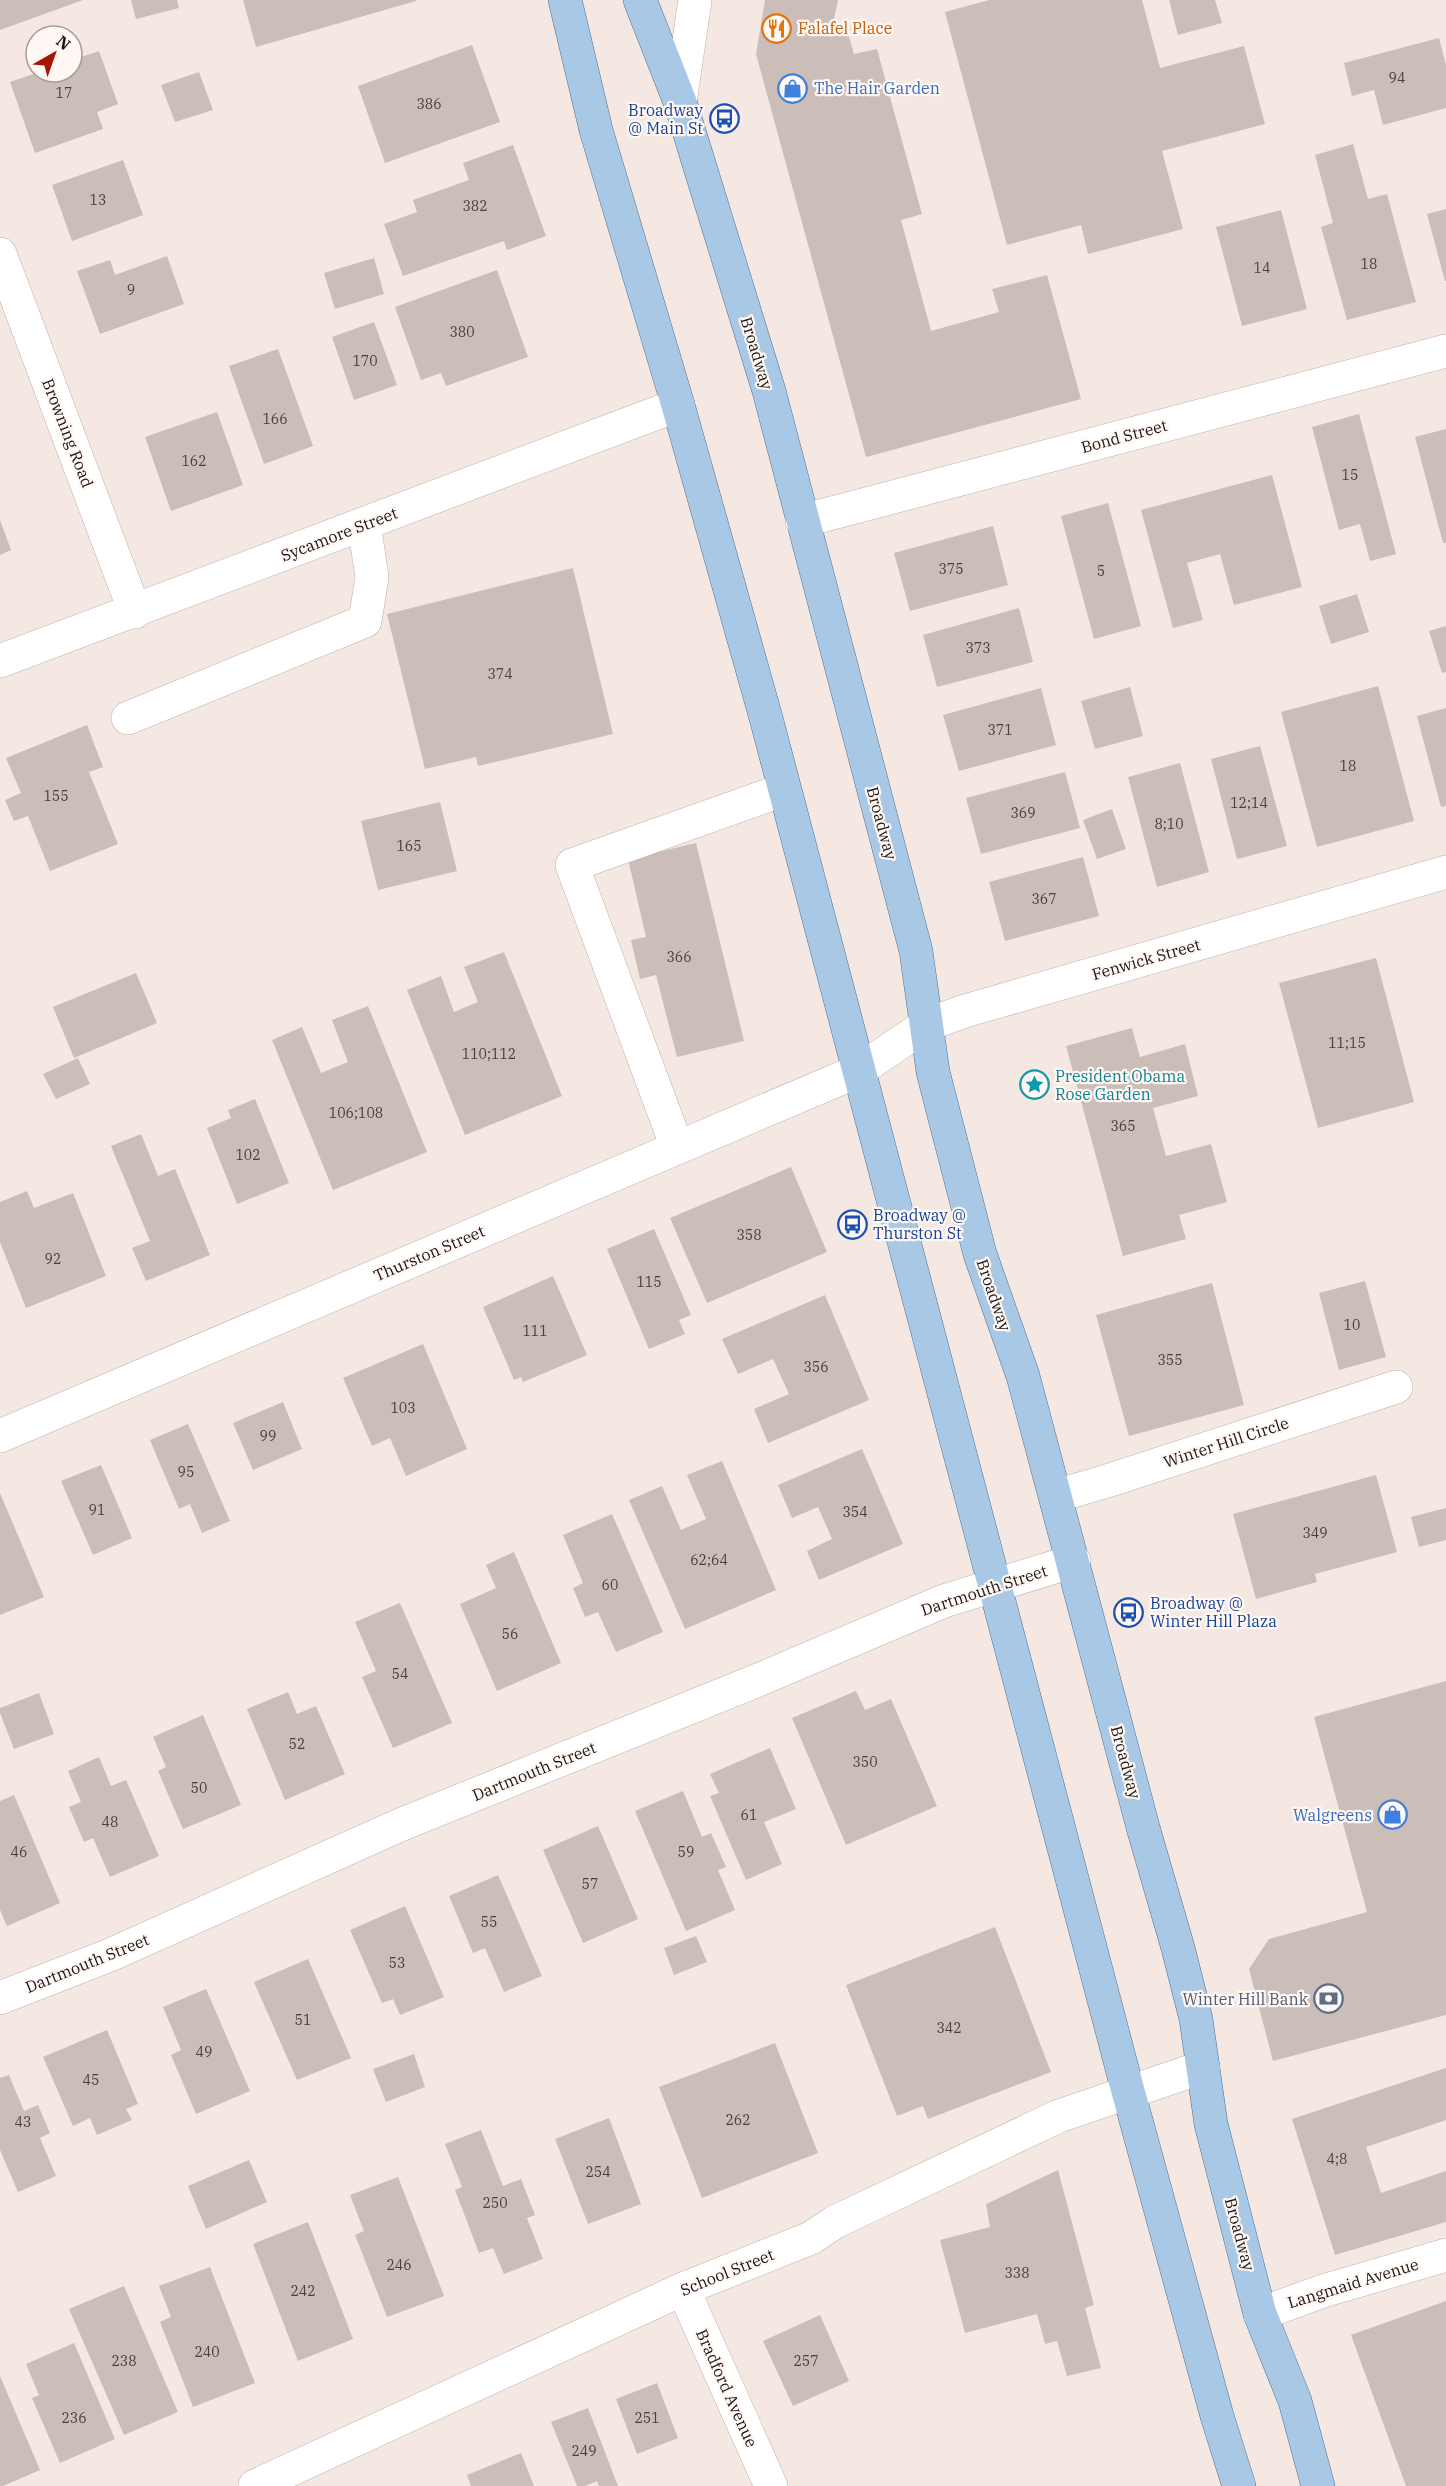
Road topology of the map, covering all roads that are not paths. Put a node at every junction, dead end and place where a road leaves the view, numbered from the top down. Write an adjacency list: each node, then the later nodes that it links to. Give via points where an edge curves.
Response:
1 (565, 0): 7 (main road, via 596,130)
2 (640, 0): 4 (main road, Broadway)
3 (695, 0): 4 (street)
4 (680, 102): 8 (main road, Broadway, via 769,391)
5 (0, 254): 10 (street, Browning Road)
6 (1446, 351): 8 (street, Bond Street)
7 (678, 405): 9 (street, Sycamore Street); 13 (main road)
8 (802, 521): 15 (main road, Broadway, via 916,951)
9 (364, 524): 10 (street, Sycamore Street); 12 (street, via 372,577 365,621)
10 (135, 612): 11 (street, Sycamore Street)
11 (0, 661)
12 (128, 718)
13 (783, 790): 16 (main road); 17 (street, via 572,865)
14 (1446, 872): 15 (street, Fenwick Street)
15 (926, 1025): 16 (street, Fenwick Street); 20 (main road, Broadway, via 933,1072 980,1254 1023,1376)
16 (858, 1071): 17 (street, Thurston Street); 22 (main road)
17 (677, 1147): 19 (street, Thurston Street)
18 (1396, 1386): 20 (street, Winter Hill Circle)
19 (0, 1436)
20 (1056, 1496): 21 (main road, Broadway)
21 (1074, 1561): 22 (street, Dartmouth Street); 24 (main road, Broadway, via 1178,1948 1196,2019)
22 (996, 1586): 23 (street, Dartmouth Street, via 944,1601 400,1825 110,1955); 25 (main road)
23 (0, 1998)
24 (1203, 2067): 25 (street, School Street); 28 (main road, Broadway, via 1211,2124)
25 (1128, 2091): 27 (street, School Street, via 1059,2116 835,2222 811,2238); 31 (main road)
26 (1446, 2255): 28 (street, Langmaid Avenue)
27 (683, 2289): 29 (street, School Street); 30 (street, Bradford Avenue)
28 (1260, 2314): 32 (main road, Broadway, via 1295,2401)
29 (260, 2485)
30 (771, 2486)
31 (1239, 2486)
32 (1318, 2486)

